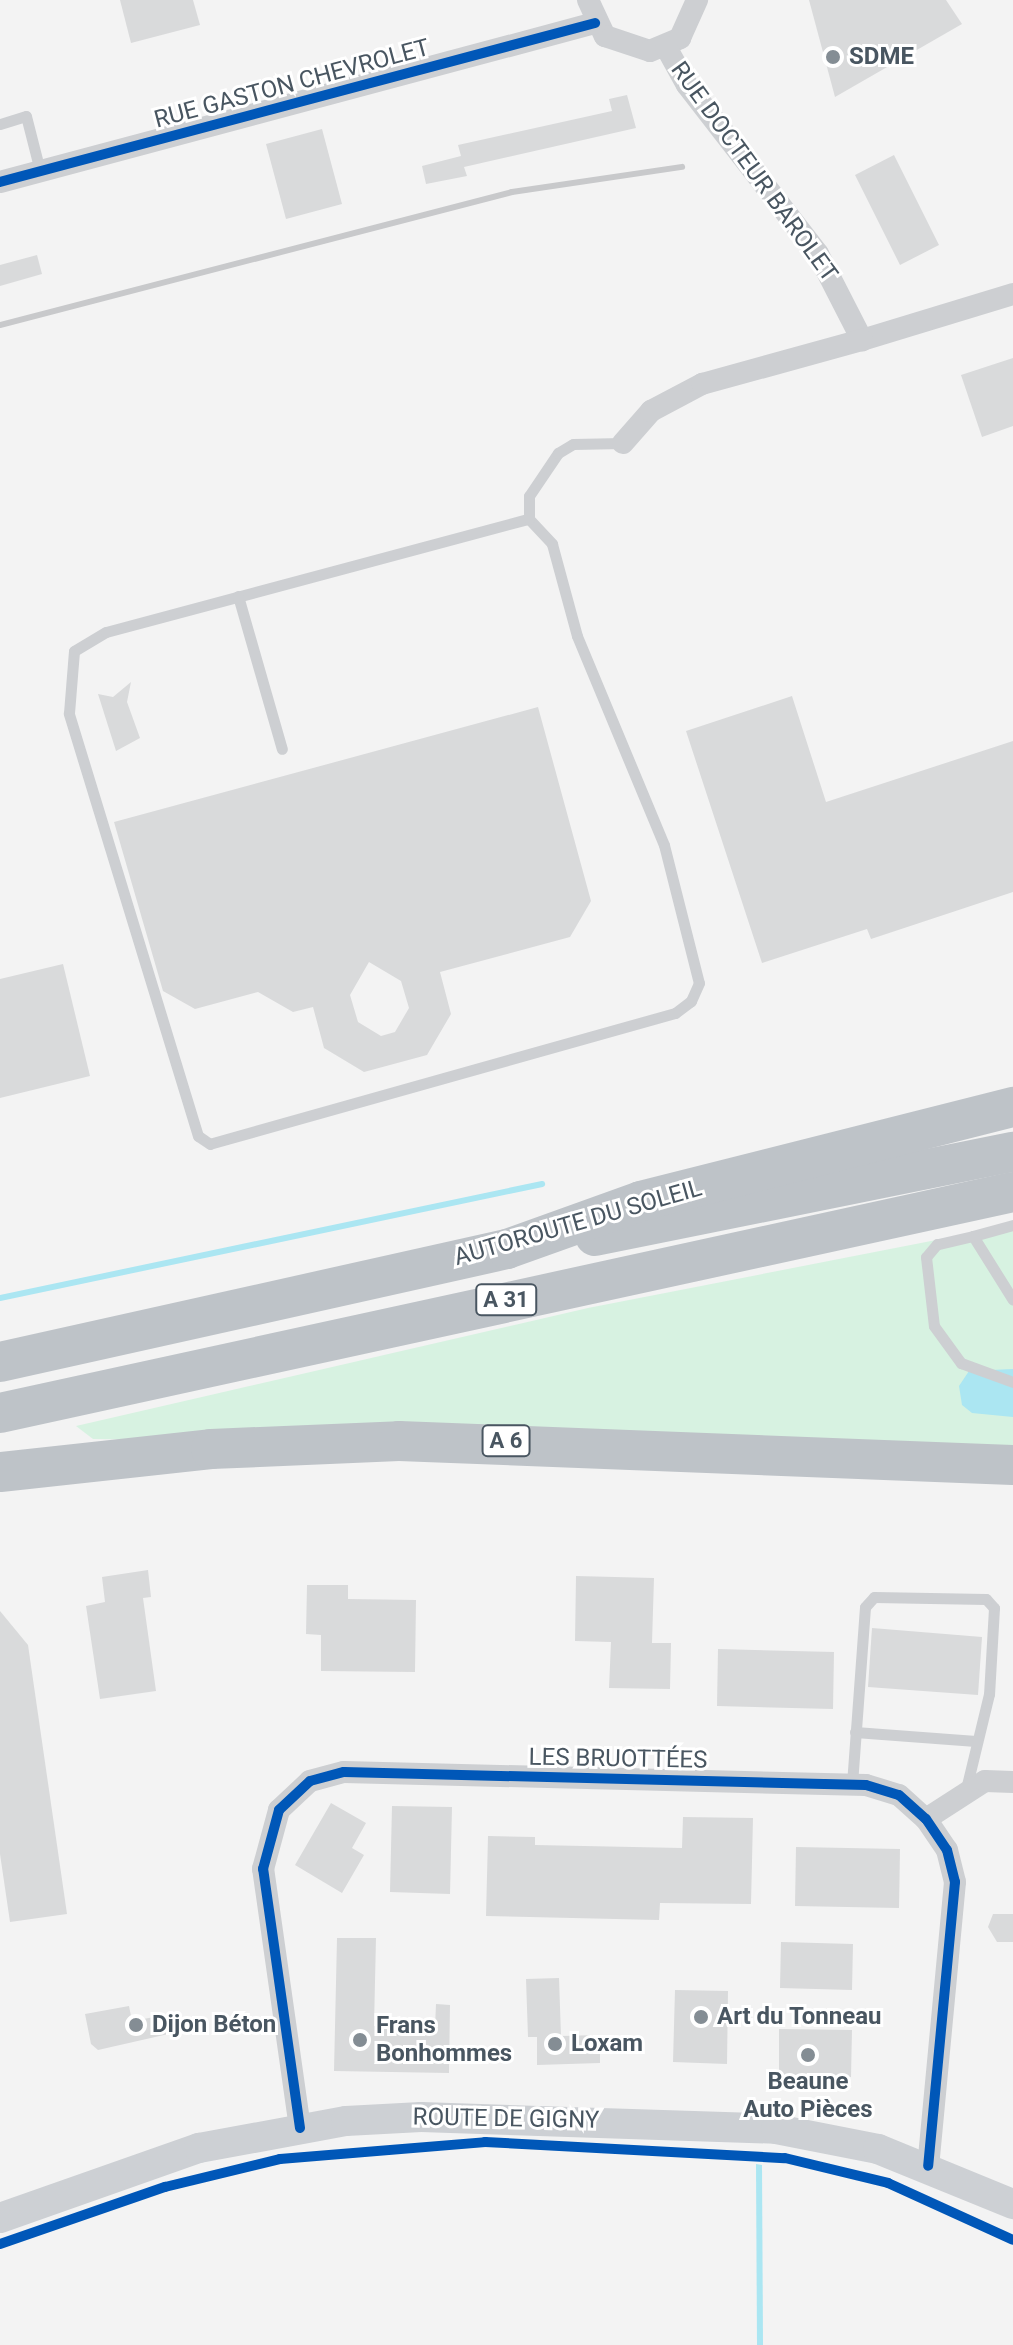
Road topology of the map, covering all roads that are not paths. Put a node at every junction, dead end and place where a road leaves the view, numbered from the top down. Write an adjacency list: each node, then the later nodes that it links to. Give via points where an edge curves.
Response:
1 (588, 0): 3 (street)
2 (697, 0): 4 (street, via 690,25)
3 (595, 23): 4 (street, via 618,46); 6 (street, RUE GASTON CHEVROLET)
4 (666, 47): 9 (street, RUE DOCTEUR BAROLET, via 687,85 818,254)
5 (0, 124): 6 (lane, via 26,116)
6 (40, 171): 7 (street, RUE GASTON CHEVROLET)
7 (0, 182)
8 (1013, 294): 9 (street)
9 (862, 340): 10 (street, via 702,384 651,411)
10 (623, 443): 11 (lane, via 573,444 558,453 529,496)
11 (529, 519): 12 (lane); 12 (lane, via 552,544 577,636 664,845 699,983 691,1001 675,1013 225,1145 198,1136 69,713 67,672 87,639)
12 (238, 596): 13 (lane)
13 (282, 749)
14 (1013, 1107): 19 (highway, AUTOROUTE DU SOLEIL, via 641,1201)
15 (1013, 1152): 19 (highway, A 31, via 648,1229)
16 (1013, 1192): 23 (highway, A 31)
17 (1013, 1225): 18 (lane)
18 (973, 1236): 20 (lane); 22 (lane, via 937,1244 926,1257 934,1326 961,1363)
19 (507, 1249): 21 (highway, AUTOROUTE DU SOLEIL)
20 (1013, 1300)
21 (0, 1362)
22 (1013, 1382)
23 (0, 1413)
24 (1013, 1465): 25 (highway, A 6, via 399,1441 211,1449)
25 (0, 1472)
26 (855, 1732): 27 (lane); 27 (lane, via 865,1607 874,1597 986,1599 994,1608 989,1694); 29 (lane)
27 (976, 1741): 30 (lane)
28 (1013, 1782): 30 (street, via 985,1781)
29 (852, 1784): 31 (street, LES BRUOTTÉES, via 899,1795); 32 (street, LES BRUOTTÉES, via 344,1772 310,1781 279,1810 263,1869)
30 (964, 1794): 31 (street)
31 (926, 1819): 33 (street, LES BRUOTTÉES, via 947,1850 955,1882)
32 (300, 2128): 33 (street, ROUTE DE GIGNY, via 434,2117 695,2122 824,2136); 35 (street, ROUTE DE GIGNY, via 163,2158)
33 (928, 2166): 34 (street, ROUTE DE GIGNY)
34 (1013, 2204)
35 (0, 2218)

